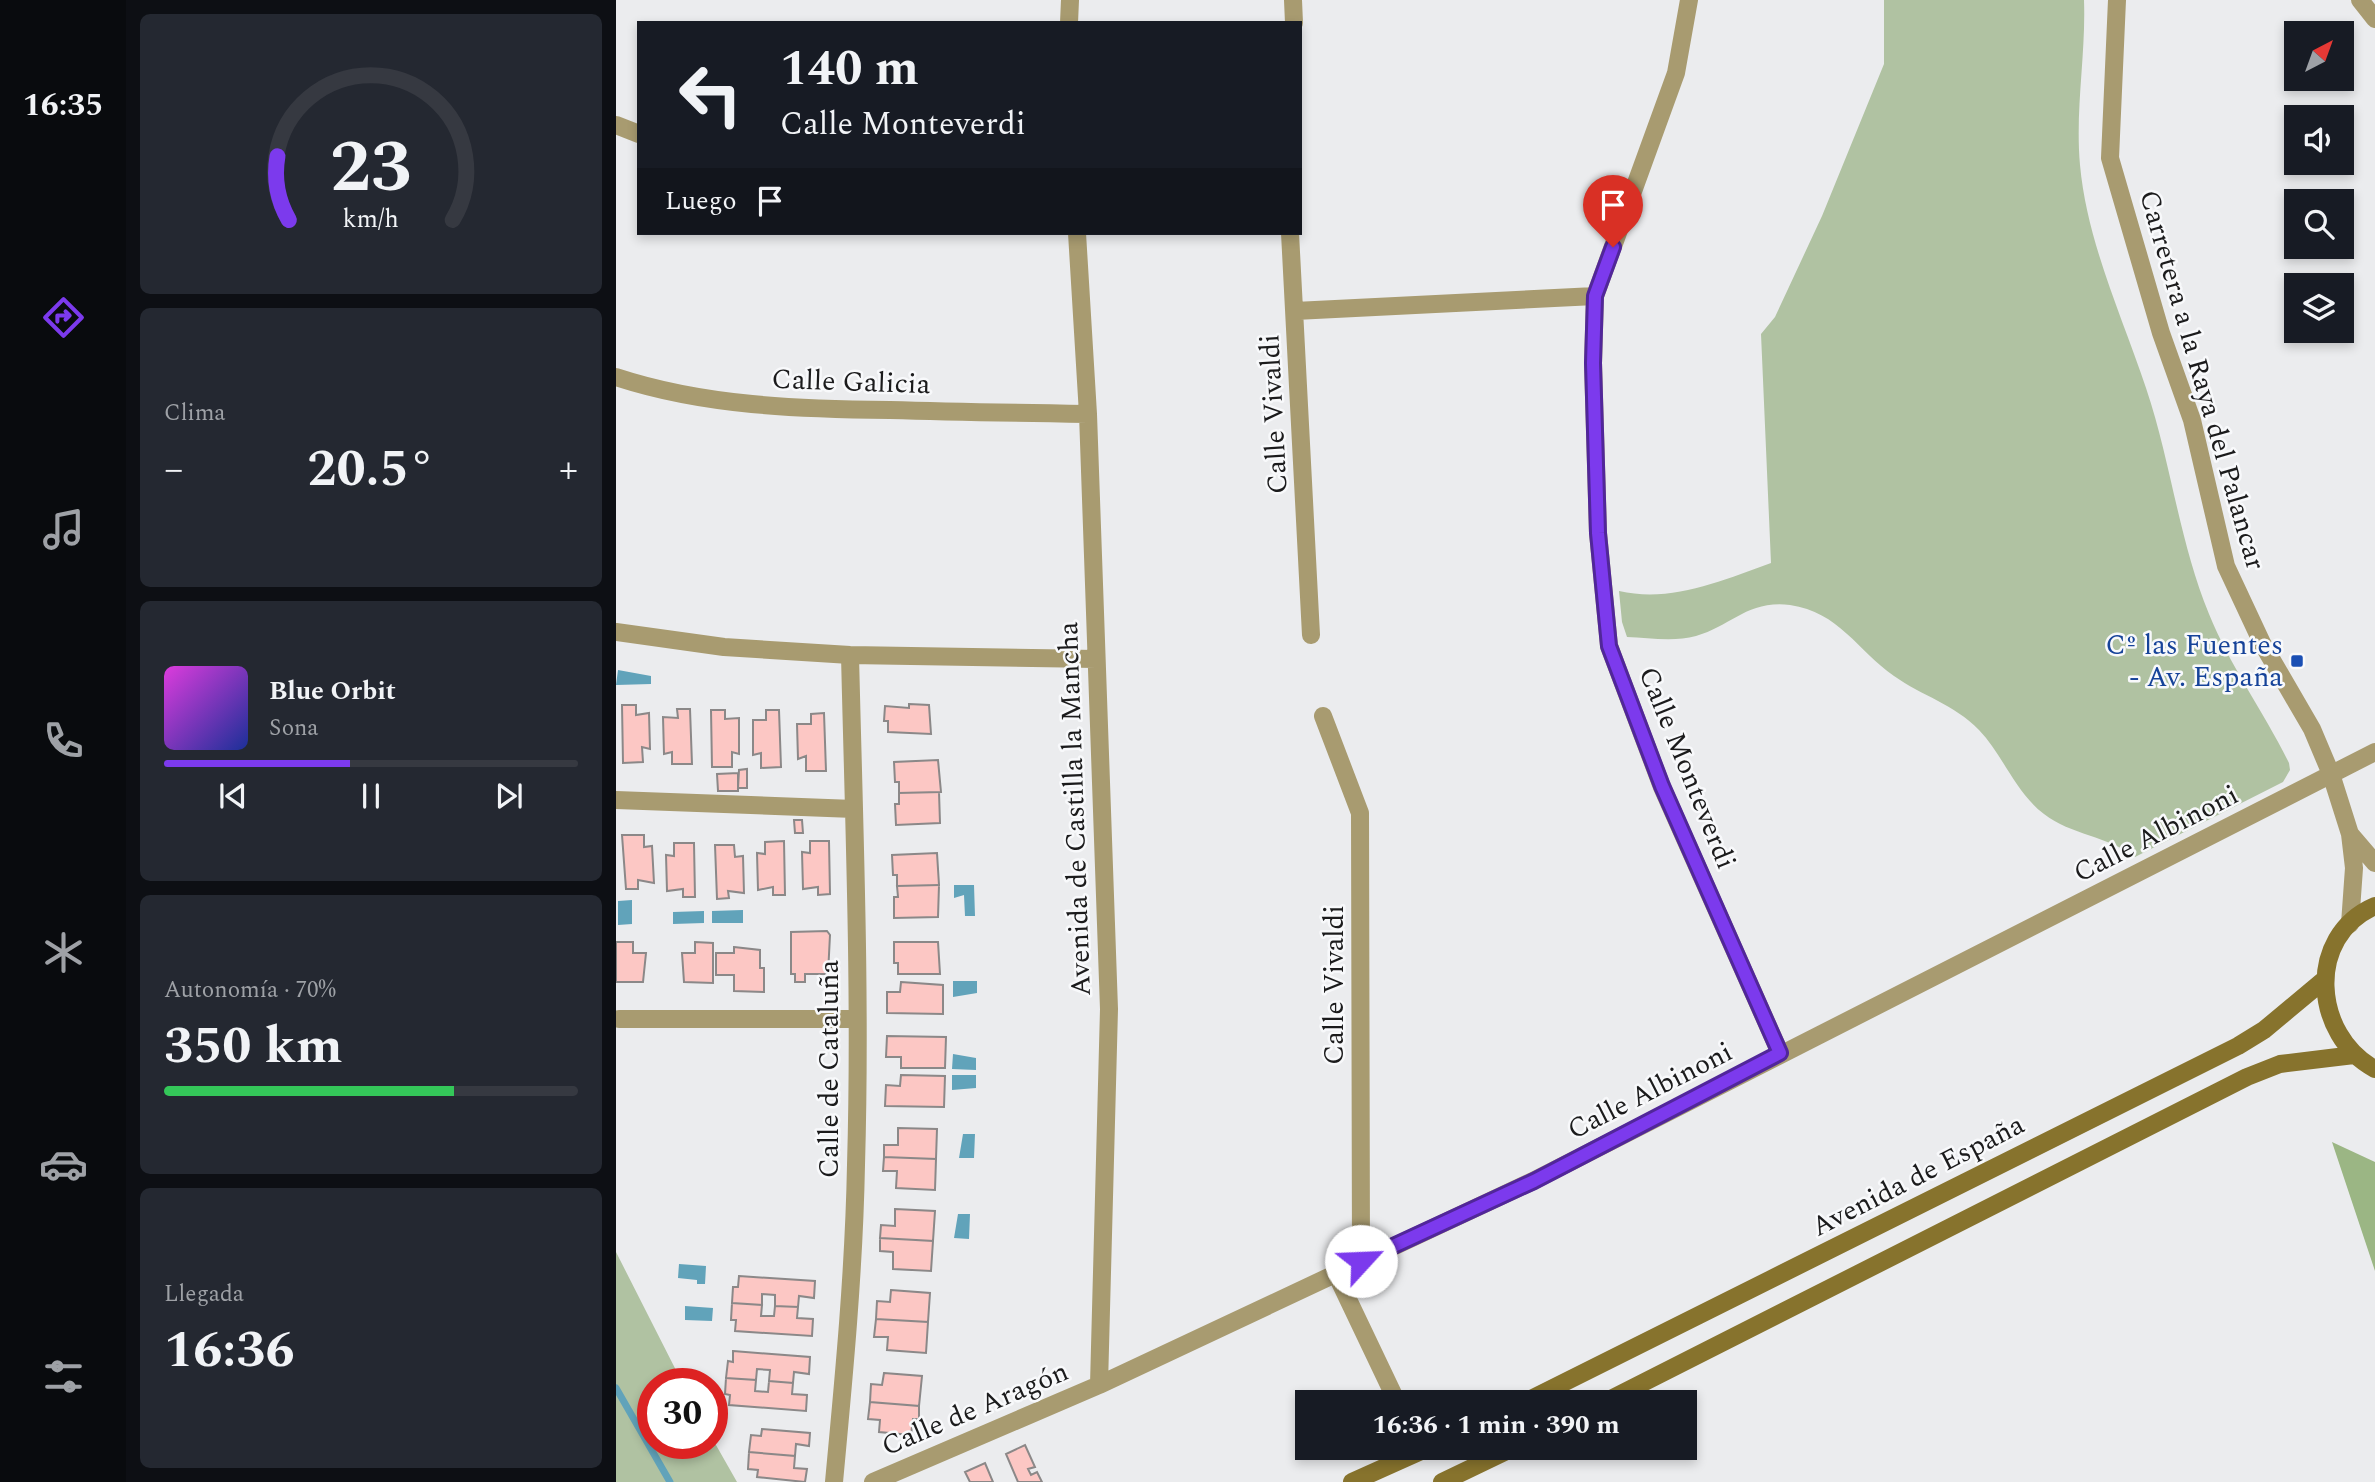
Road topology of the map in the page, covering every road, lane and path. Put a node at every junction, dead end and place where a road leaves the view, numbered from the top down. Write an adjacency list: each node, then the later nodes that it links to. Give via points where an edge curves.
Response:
1 (1070, 0): 7 (street)
2 (1293, 0): 8 (street)
3 (1689, 0): 13 (street, Calle Monteverdi, via 1676,74)
4 (2117, 0): 23 (street, Carretera a la Raya del Palancar, via 2110,158 2161,333 2192,420 2226,566)
5 (2360, 0): 6 (street)
6 (2375, 19)
7 (1069, 21)
8 (1294, 21)
9 (616, 125): 10 (street)
10 (637, 133)
11 (1077, 235): 16 (street, Avenida de Castilla la Mancha)
12 (1290, 235): 14 (street, Calle Vivaldi)
13 (1595, 296): 14 (street); 33 (street, Calle Monteverdi, via 1598,533 1609,646 1662,786)
14 (1295, 311): 18 (street, Calle Vivaldi)
15 (616, 377): 16 (street, Calle Galicia, via 741,404)
16 (1088, 414): 20 (street, Avenida de Castilla la Mancha)
17 (616, 632): 19 (street, via 724,647)
18 (1311, 635)
19 (850, 655): 20 (street); 25 (street, Calle de Cataluña)
20 (1096, 659): 38 (street, Avenida de Castilla la Mancha, via 1109,1009)
21 (1323, 716): 36 (street, Calle Vivaldi, via 1360,813)
22 (2375, 752): 23 (street, Calle Albinoni)
23 (2331, 774): 26 (street, Carretera a la Raya del Palancar); 33 (street, Calle Albinoni)
24 (616, 800): 25 (street)
25 (854, 809): 32 (street, Calle de Cataluña)
26 (2350, 834): 27 (street, Carretera a la Raya del Palancar); 29 (street, Carretera a la Raya del Palancar, via 2354,867)
27 (2375, 863)
28 (2375, 906): 29 (main road)
29 (2350, 924): 30 (main road, via 2337,940)
30 (2324, 980): 34 (main road, via 2330,1021); 40 (main road, Avenida de España, via 2238,1046)
31 (619, 1019): 32 (street)
32 (857, 1019): 44 (street, Calle de Cataluña, via 856,1166)
33 (1780, 1053): 36 (street, Calle Albinoni, via 1534,1181)
34 (2354, 1055): 35 (main road); 41 (main road, via 2280,1064 2247,1077)
35 (2375, 1069)
36 (1361, 1261): 37 (street, Calle Albinoni)
37 (1336, 1274): 38 (street, Calle Albinoni); 39 (street)
38 (1099, 1385): 45 (street, Calle de Aragón)
39 (1391, 1390)
40 (1549, 1390)
41 (1629, 1390)
42 (1401, 1460): 46 (main road)
43 (1488, 1460): 47 (main road)
44 (834, 1482)
45 (873, 1482)
46 (1352, 1482)
47 (1441, 1482)

